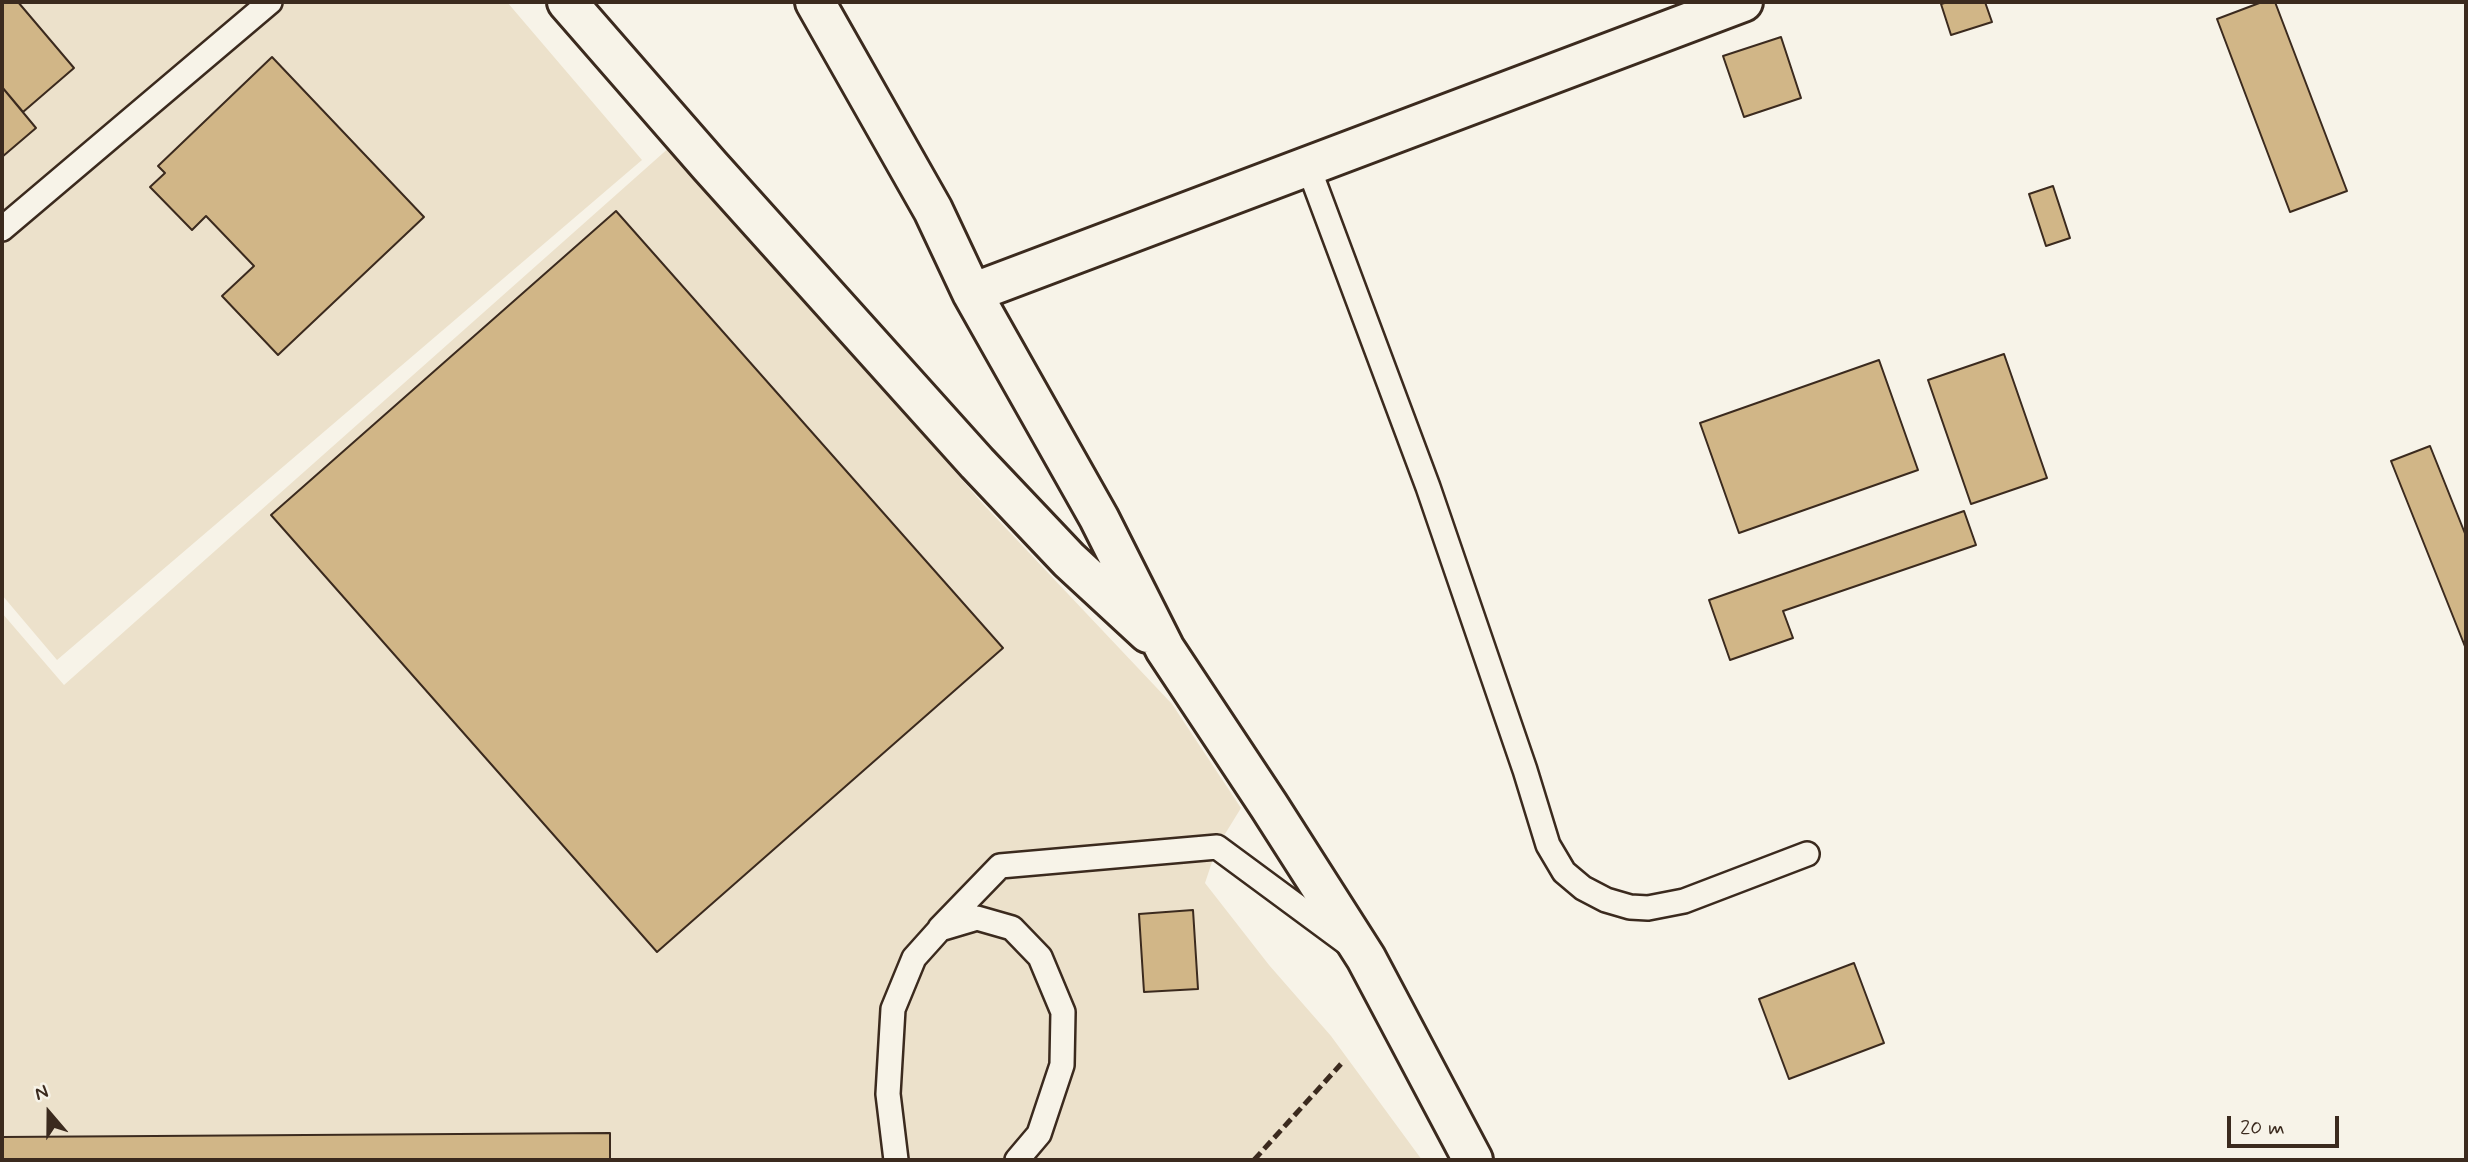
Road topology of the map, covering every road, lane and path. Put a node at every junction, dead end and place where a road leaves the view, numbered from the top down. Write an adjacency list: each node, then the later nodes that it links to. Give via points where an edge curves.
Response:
1 (270, 2): 6 (lane)
2 (566, 2): 8 (street, via 977,463 1069,560)
3 (816, 2): 7 (street, via 933,211)
4 (1744, 2): 5 (street)
5 (1308, 166): 7 (street); 9 (lane, via 1429,487 1548,845 1564,872 1606,900 1648,908 1684,901)
6 (2, 229)
7 (972, 293): 8 (street, via 1099,518)
8 (1165, 649): 11 (street)
9 (1807, 854)
10 (940, 929): 11 (lane, via 1000,866 1217,847); 12 (lane, via 914,958 893,1009 888,1094); 13 (lane, via 977,918 1012,928 1040,957 1063,1012 1062,1065 1039,1134)
11 (1366, 958): 14 (street)
12 (896, 1160)
13 (1017, 1160)
14 (1473, 1160)

